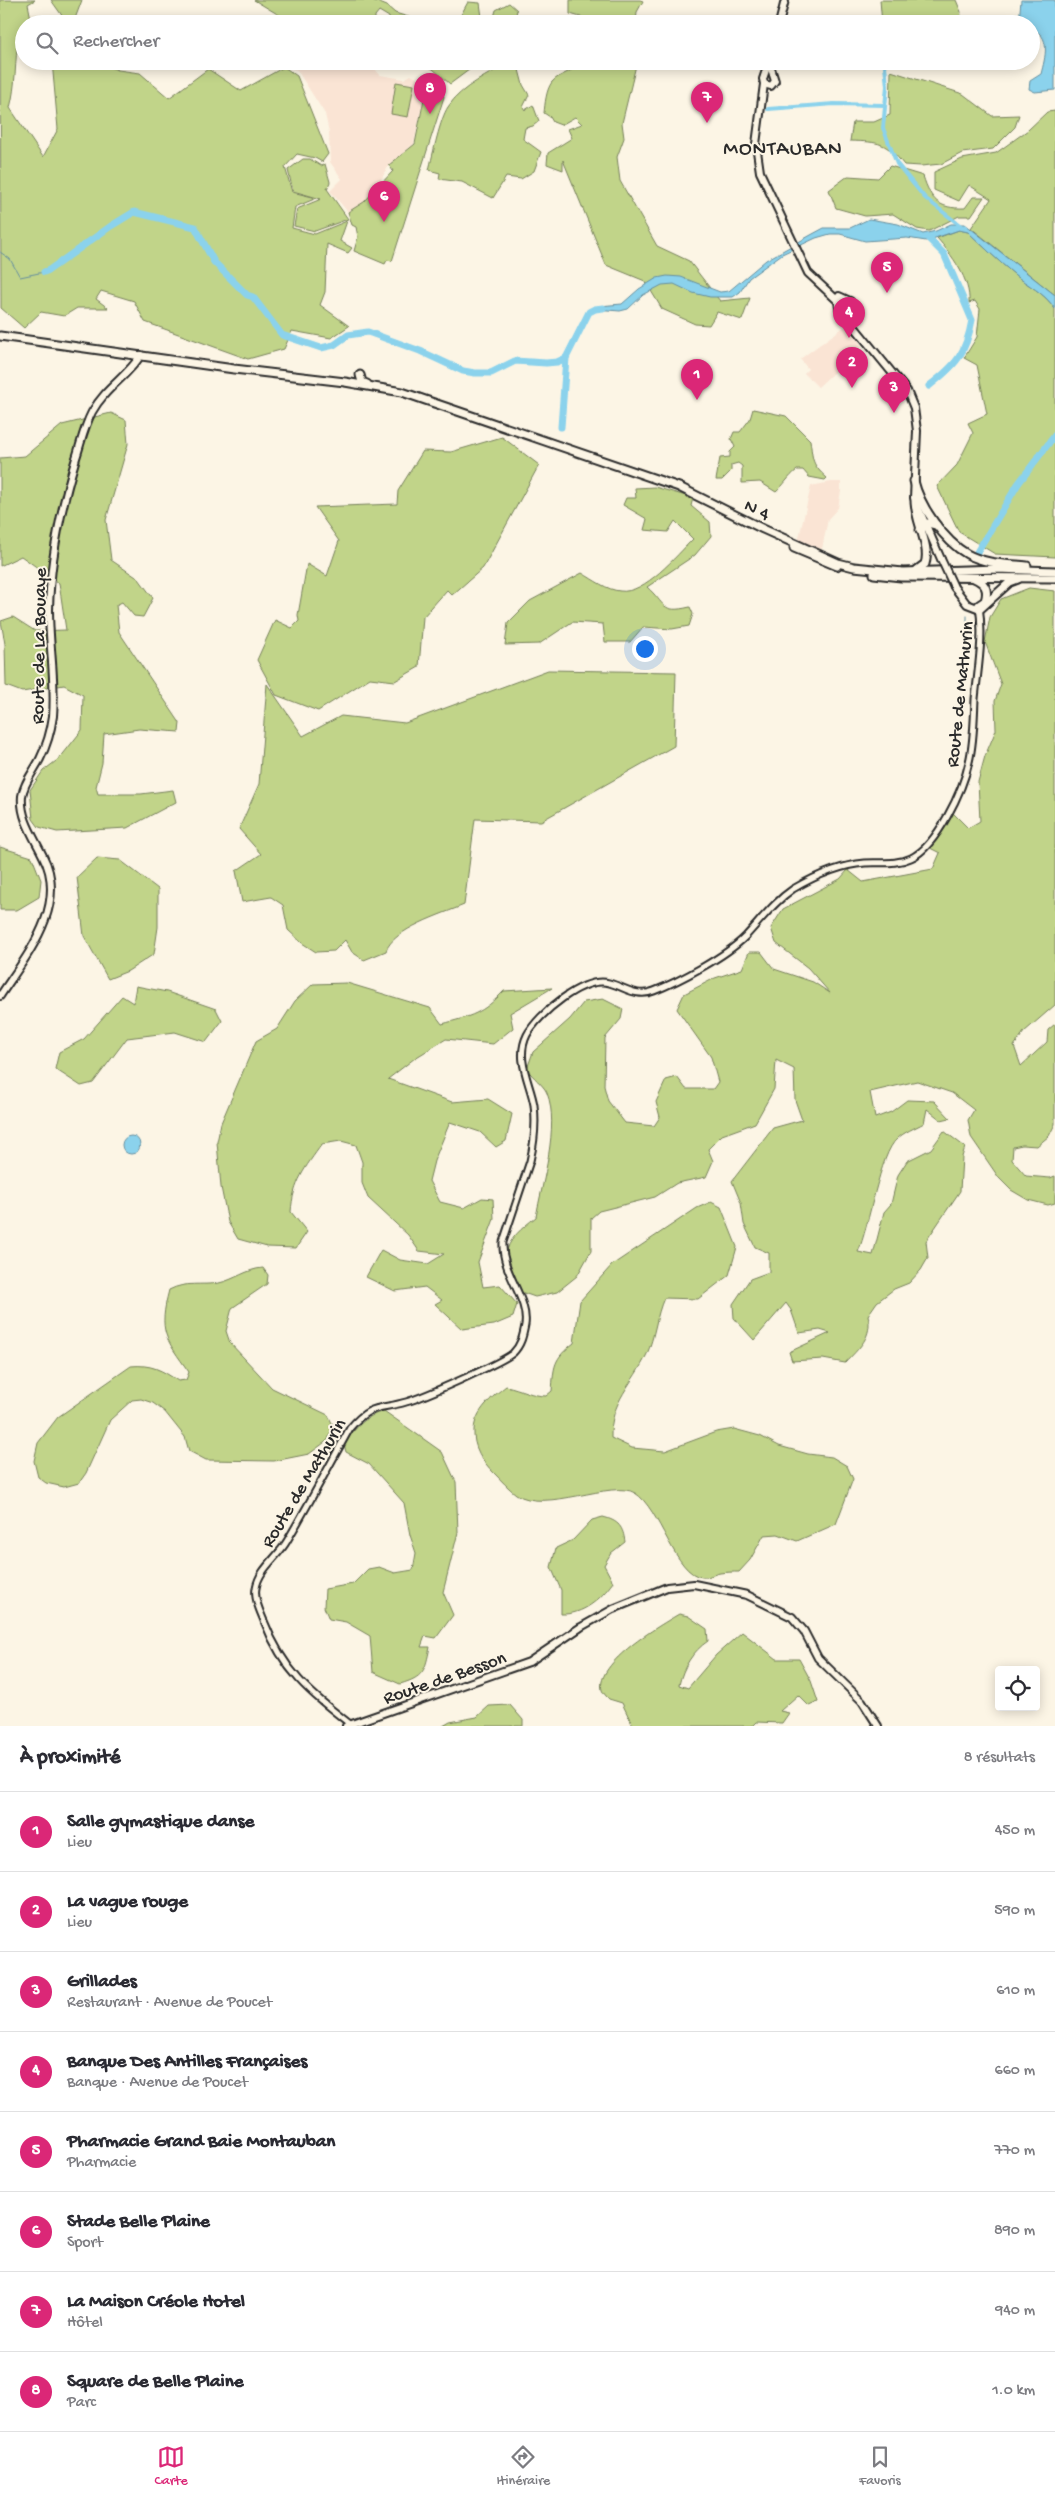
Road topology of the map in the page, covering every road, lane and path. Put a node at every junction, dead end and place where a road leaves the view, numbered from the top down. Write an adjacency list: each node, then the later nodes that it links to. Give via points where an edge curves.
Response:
1 (785, 0): 2 (main road)
2 (781, 15)
3 (770, 70): 4 (main road)
4 (770, 74): 5 (main road, via 762,79); 6 (main road, via 776,79)
5 (764, 84): 6 (main road); 7 (main road)
6 (773, 84): 7 (main road)
7 (763, 98): 8 (main road, via 756,134 757,160 812,279)
8 (840, 299): 9 (main road, via 848,299); 10 (main road, via 838,306)
9 (850, 307): 10 (main road); 11 (main road)
10 (841, 310): 11 (main road)
11 (850, 319): 15 (main road, via 866,344 907,392 914,408 917,431)
12 (0, 336): 13 (highway, N 4)
13 (141, 355): 14 (highway, N 4); 23 (main road, Route de La Bouaye, via 126,374 112,384 91,414 64,500 50,595 53,716 47,743 22,796 25,821 50,877 50,903 40,932)
14 (308, 377): 19 (highway, N 4 / N 4, via 346,382 356,381 360,375 362,382 419,397 679,486 838,563); 21 (highway, N 4, via 393,392 663,482 802,552 845,569 901,577)
15 (914, 481): 16 (highway)
16 (919, 502): 17 (highway); 17 (main road); 18 (highway)
17 (922, 524): 18 (highway); 19 (highway, via 926,558 925,564); 22 (main road, bridge, via 959,597 971,607)
18 (936, 525): 20 (highway, via 962,551 974,557)
19 (916, 571): 20 (highway, N 4)
20 (1054, 574): 21 (highway, N 4); 22 (highway, via 1013,580)
21 (971, 577): 22 (highway, via 986,588 986,597)
22 (980, 607): 24 (street, Route de Mathurin, via 982,636 969,762 950,811 920,853 906,860 849,865 816,878 781,898 728,951 655,991 636,992 608,982 583,986 553,1008 526,1036 523,1059 534,1105 532,1146 503,1242 502,1256 523,1308 525,1322 521,1344 504,1359 421,1397 370,1410 359,1417 286,1544 260,1575 255,1588 265,1624 289,1670)
23 (0, 996)
24 (348, 1725): 25 (main road, Route de Besson, via 530,1662 601,1616 659,1589 694,1584 722,1588 767,1603 799,1623 818,1658 862,1701)
25 (878, 1726)

